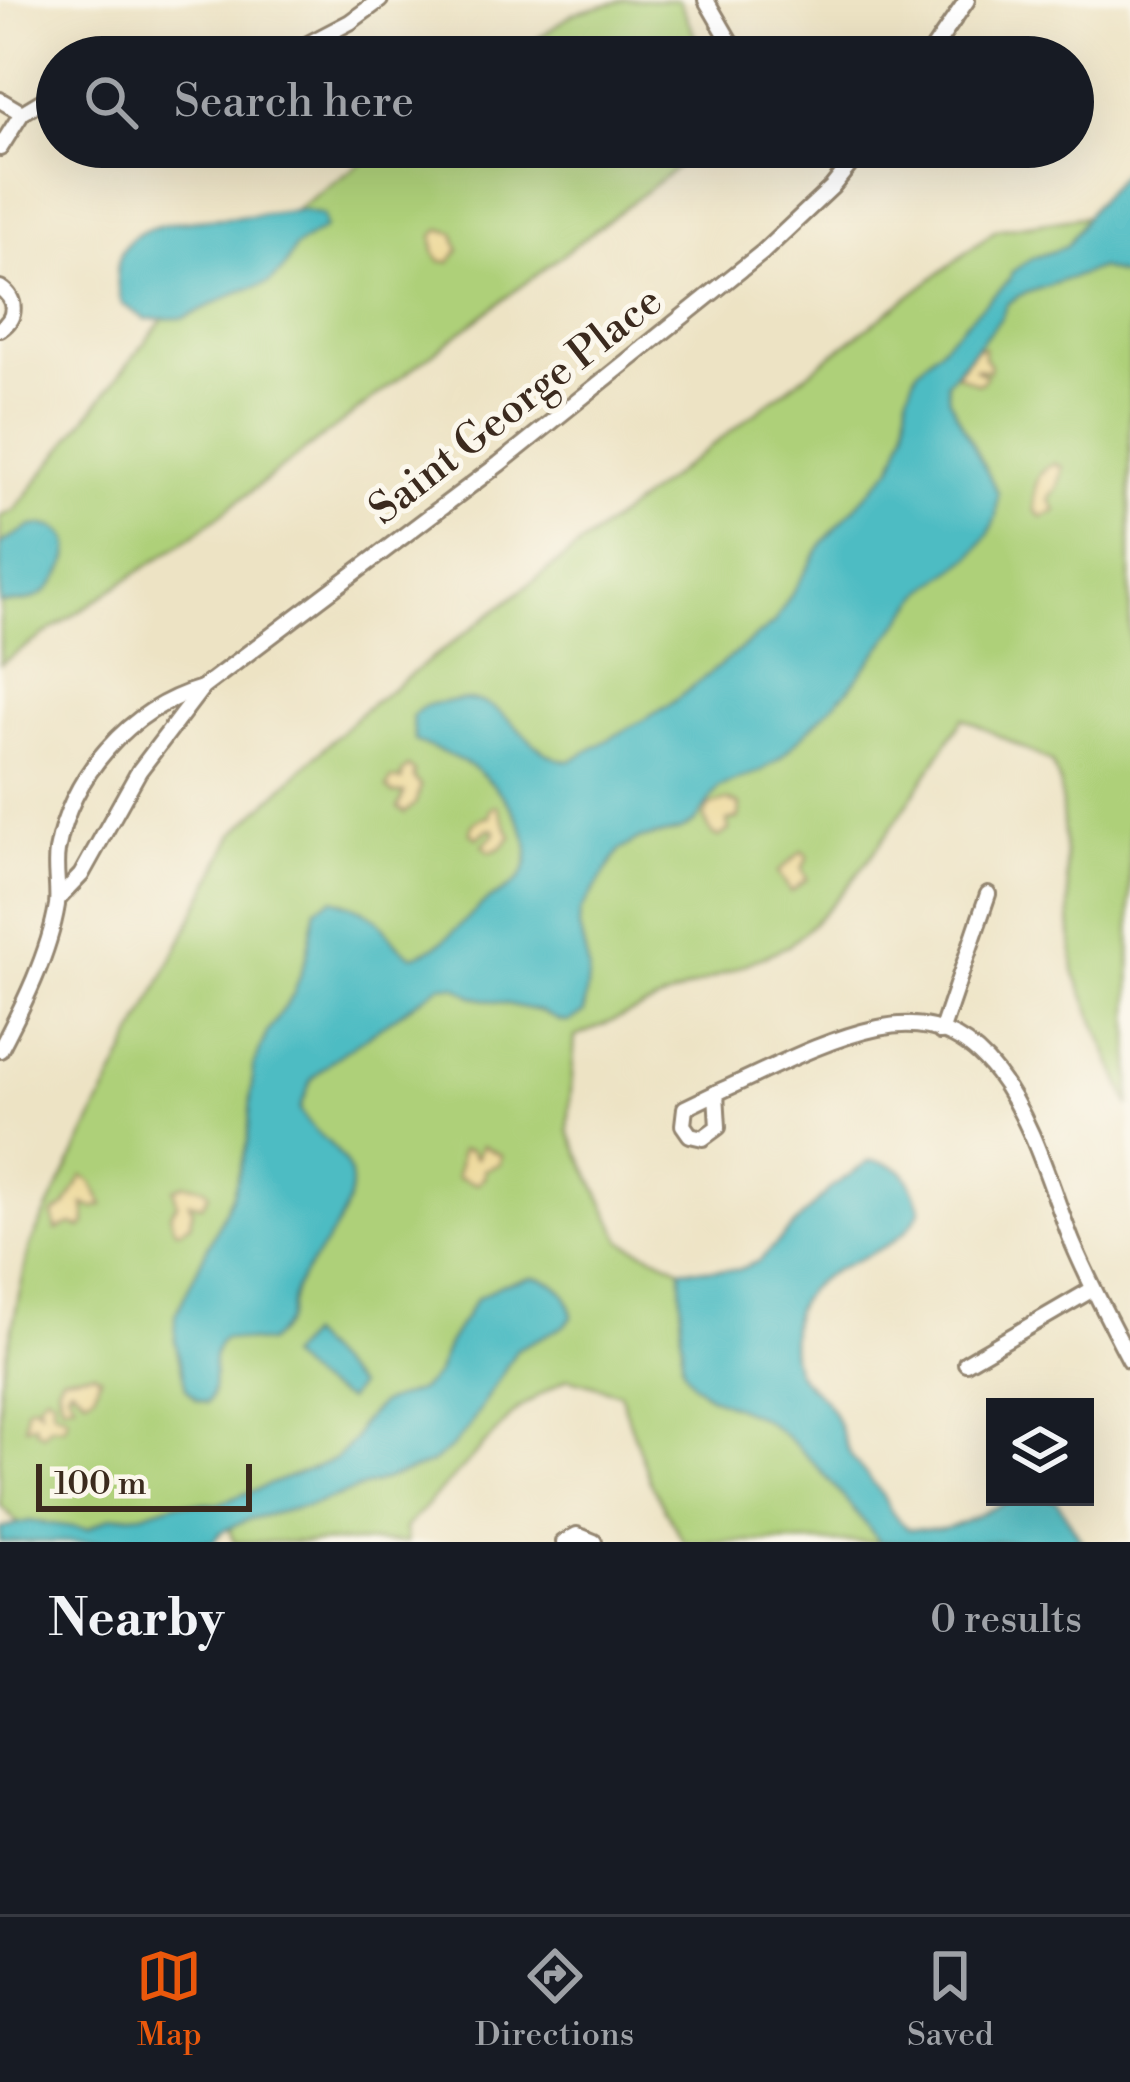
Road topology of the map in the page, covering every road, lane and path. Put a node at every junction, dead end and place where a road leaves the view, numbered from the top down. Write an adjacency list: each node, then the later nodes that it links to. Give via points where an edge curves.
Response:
1 (380, 0): 4 (street)
2 (706, 0): 5 (street)
3 (967, 0): 6 (street)
4 (323, 36)
5 (727, 36)
6 (942, 36)
7 (0, 100): 9 (street)
8 (36, 104): 9 (street)
9 (22, 112): 10 (street)
10 (0, 148)
11 (847, 168): 14 (street, Saint George Place, via 763,252 608,378)
12 (0, 288): 13 (street, via 14,309)
13 (0, 329)
14 (202, 688): 16 (street, Saint George Place); 16 (street, Saint George Place, via 141,719 95,763 61,832)
15 (988, 894): 17 (street)
16 (58, 899): 18 (street, Saint George Place)
17 (941, 1032): 19 (street, via 880,1028); 20 (street, via 977,1051 1010,1089)
18 (0, 1050)
19 (716, 1093)
20 (1093, 1289): 21 (street); 22 (street)
21 (1130, 1360)
22 (966, 1364)
23 (565, 1542): 24 (street, via 578,1535)
24 (594, 1542)

